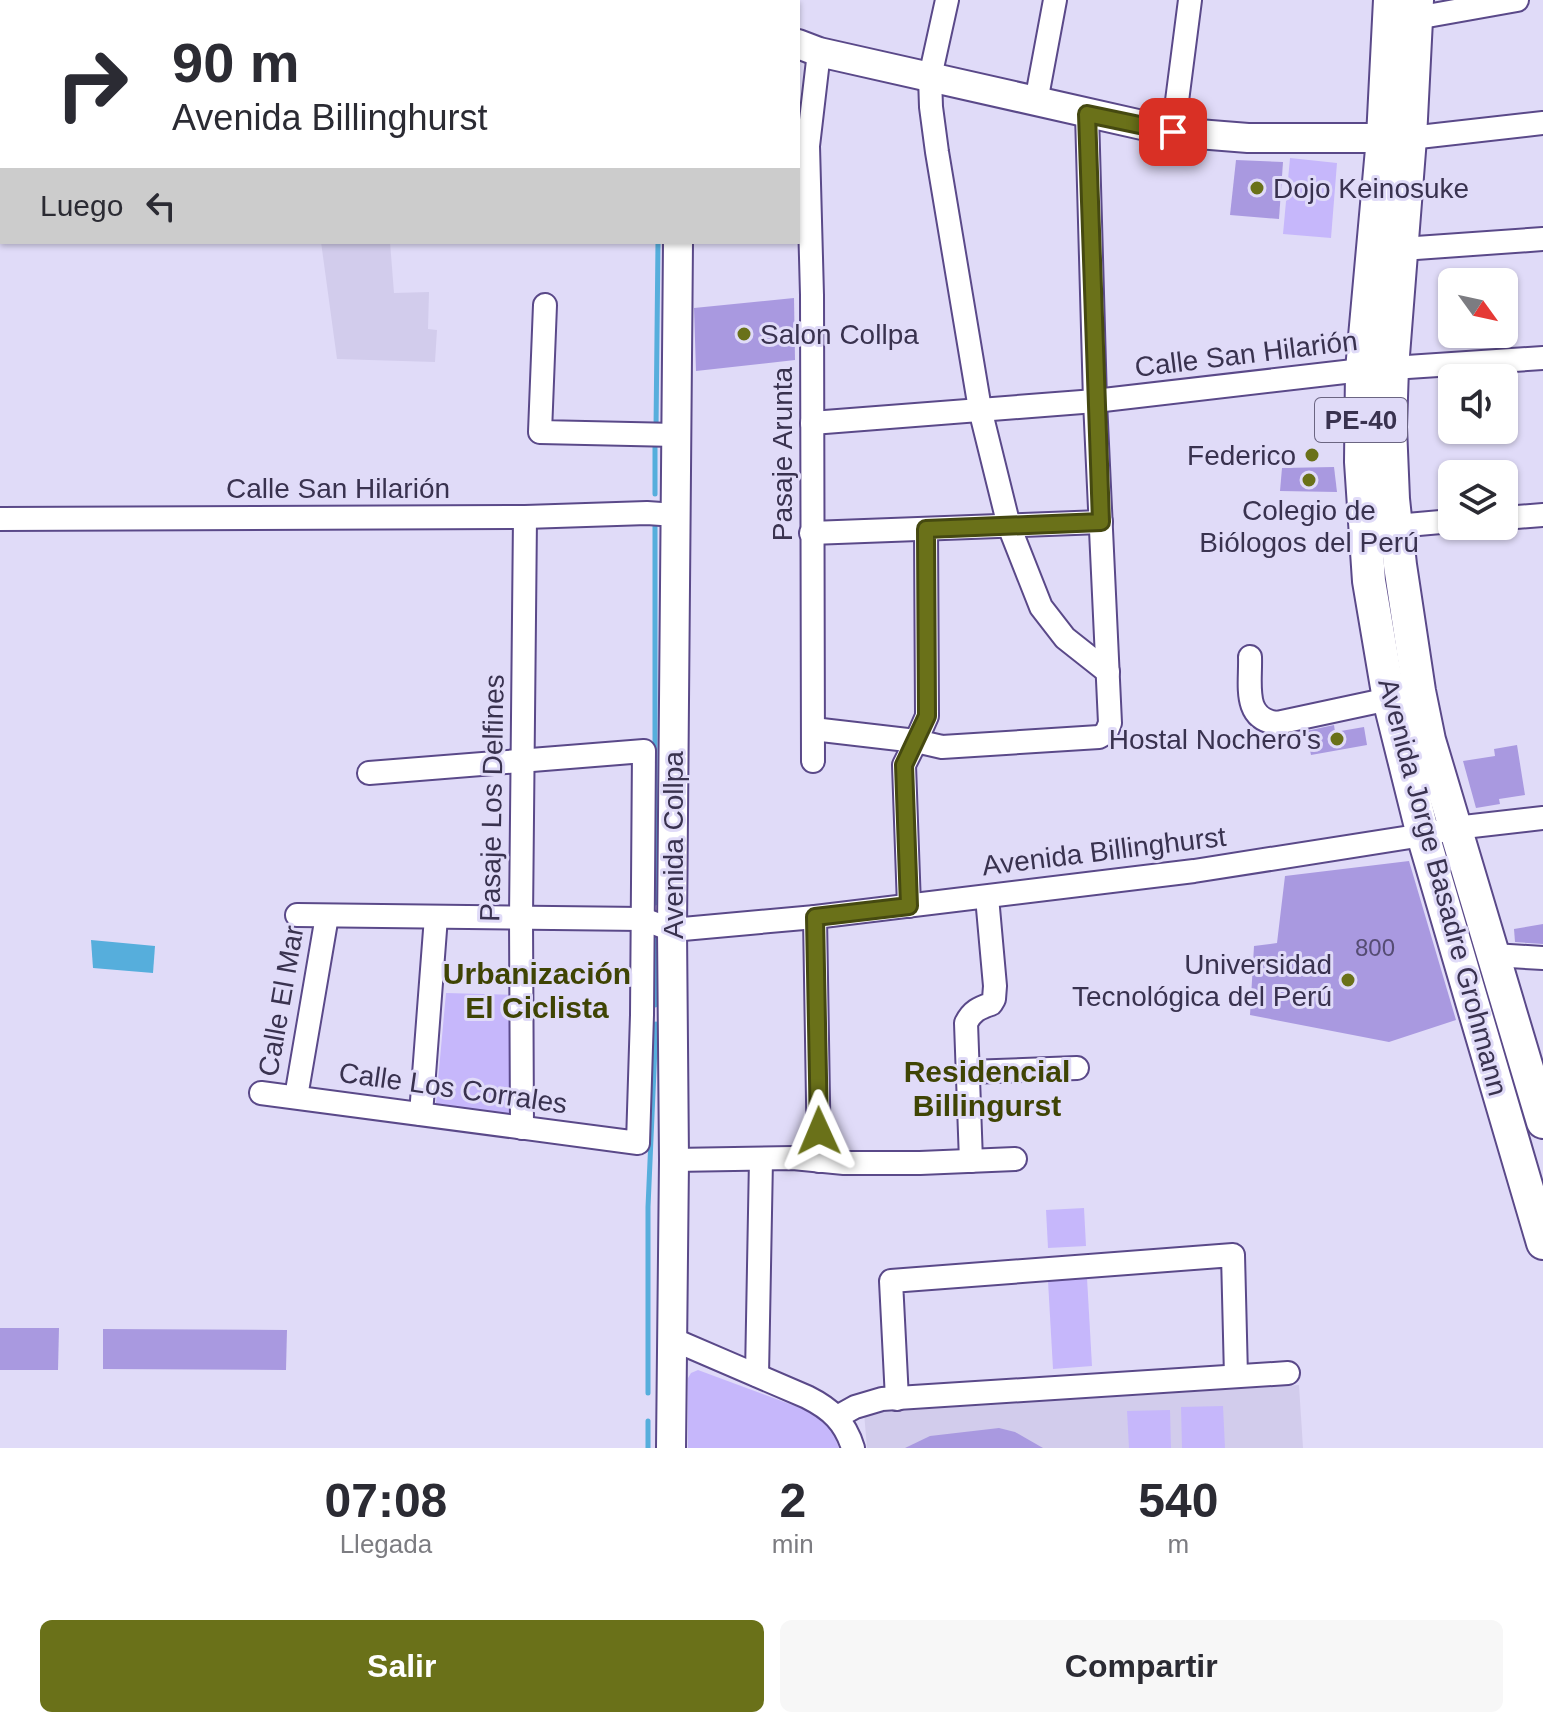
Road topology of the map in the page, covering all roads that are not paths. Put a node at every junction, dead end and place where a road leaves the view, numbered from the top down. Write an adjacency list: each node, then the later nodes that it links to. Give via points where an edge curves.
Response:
1 (947, 0): 8 (street)
2 (1055, 0): 3 (street); 9 (street)
3 (1061, 0)
4 (1186, 0): 12 (street)
5 (1517, 0): 6 (street)
6 (1407, 6): 13 (highway, Avenida Jorge Basadre Grohmann / PE-40)
7 (808, 48): 8 (main road); 22 (street, Pasaje Arunta)
8 (930, 77): 9 (main road); 21 (street, via 937,152)
9 (1036, 102): 10 (main road)
10 (1087, 114): 12 (main road); 20 (street)
11 (1543, 123): 13 (street)
12 (1173, 132): 13 (main road)
13 (1396, 138): 16 (highway, Avenida Jorge Basadre Grohmann / PE-40); 19 (highway, Avenida Jorge Basadre Grohmann / PE-40)
14 (1543, 239): 16 (street)
15 (678, 244): 23 (main road, Avenida Collpa)
16 (1402, 249): 19 (highway, Avenida Jorge Basadre Grohmann / PE-40)
17 (545, 305): 23 (street, via 540,432)
18 (1543, 358): 19 (street, Calle San Hilarión)
19 (1377, 369): 20 (street, Calle San Hilarión); 32 (highway, Avenida Jorge Basadre Grohmann / PE-40); 37 (highway, Avenida Jorge Basadre Grohmann / PE-40, via 1361,462 1365,542)
20 (1095, 401): 21 (street, Calle San Hilarión); 29 (street)
21 (980, 409): 22 (street, Calle San Hilarión); 31 (street)
22 (812, 423): 34 (street, Pasaje Arunta)
23 (676, 435): 24 (main road, Avenida Collpa)
24 (676, 515): 26 (street, Calle San Hilarión); 54 (main road, Avenida Collpa)
25 (1543, 515): 27 (street)
26 (525, 517): 28 (street, Calle San Hilarión); 40 (street, Pasaje Los Delfines)
27 (1518, 517)
28 (0, 519)
29 (1101, 522): 31 (street); 36 (street)
30 (1438, 522): 32 (street)
31 (1009, 526): 33 (street); 36 (street, via 1041,607 1065,638)
32 (1396, 526): 44 (highway, Avenida Jorge Basadre Grohmann / PE-40, via 1419,691)
33 (926, 529): 34 (street); 39 (street, via 927,716)
34 (811, 533): 38 (street, Pasaje Arunta)
35 (1250, 657): 37 (street, via 1251,709 1265,722)
36 (1108, 672): 39 (street, via 1110,723 1099,737 942,747)
37 (1389, 699): 45 (highway, Avenida Jorge Basadre Grohmann / PE-40)
38 (813, 729): 39 (street); 41 (street, Pasaje Arunta)
39 (916, 741): 47 (street, via 904,765)
40 (522, 761): 42 (street); 52 (street, Pasaje Los Delfines); 53 (street, via 644,751)
41 (813, 761)
42 (369, 773)
43 (1543, 818): 44 (street, Avenida Billinghurst)
44 (1455, 828): 45 (street, Avenida Billinghurst); 56 (highway, Avenida Jorge Basadre Grohmann / PE-40)
45 (1423, 835): 46 (street, Avenida Billinghurst); 55 (highway, Avenida Jorge Basadre Grohmann / PE-40)
46 (987, 897): 47 (street, Avenida Billinghurst); 61 (street, via 994,999 976,1009 966,1023)
47 (909, 906): 51 (street, Avenida Billinghurst)
48 (297, 915): 49 (street)
49 (327, 916): 50 (street); 63 (street, Calle El Mar)
50 (436, 917): 52 (street); 64 (street)
51 (815, 917): 54 (street, Avenida Billinghurst); 70 (street)
52 (521, 918): 53 (street); 66 (street, Pasaje Los Delfines)
53 (643, 919): 54 (street); 58 (street)
54 (672, 930): 59 (main road, Avenida Collpa)
55 (1458, 955): 56 (highway); 72 (highway, Avenida Jorge Basadre Grohmann / PE-40)
56 (1493, 955): 57 (street); 65 (highway, Avenida Jorge Basadre Grohmann / PE-40)
57 (1543, 958)
58 (642, 1015): 59 (street); 66 (street, Calle Los Corrales, via 638,1143)
59 (673, 1016): 69 (main road, Avenida Collpa)
60 (1077, 1068): 61 (street)
61 (968, 1072): 71 (street)
62 (261, 1093): 63 (street, Calle Los Corrales)
63 (296, 1097): 64 (street, Calle Los Corrales)
64 (421, 1114): 66 (street, Calle Los Corrales)
65 (1543, 1122)
66 (522, 1128)
67 (761, 1159): 69 (street); 70 (street); 76 (street)
68 (1015, 1159): 71 (street)
69 (674, 1160): 74 (main road, Avenida Collpa)
70 (819, 1161): 71 (street)
71 (971, 1161)
72 (1532, 1165): 73 (highway, Avenida Jorge Basadre Grohmann / PE-40)
73 (1543, 1243)
74 (672, 1339): 76 (street); 80 (main road, Avenida Collpa)
75 (1288, 1373): 77 (street)
76 (757, 1375): 79 (street, via 826,1406)
77 (1236, 1376): 78 (street); 78 (street, via 1233,1255 891,1281)
78 (897, 1399): 79 (street, via 855,1407)
79 (837, 1417): 81 (street)
80 (671, 1448)
81 (853, 1448)

